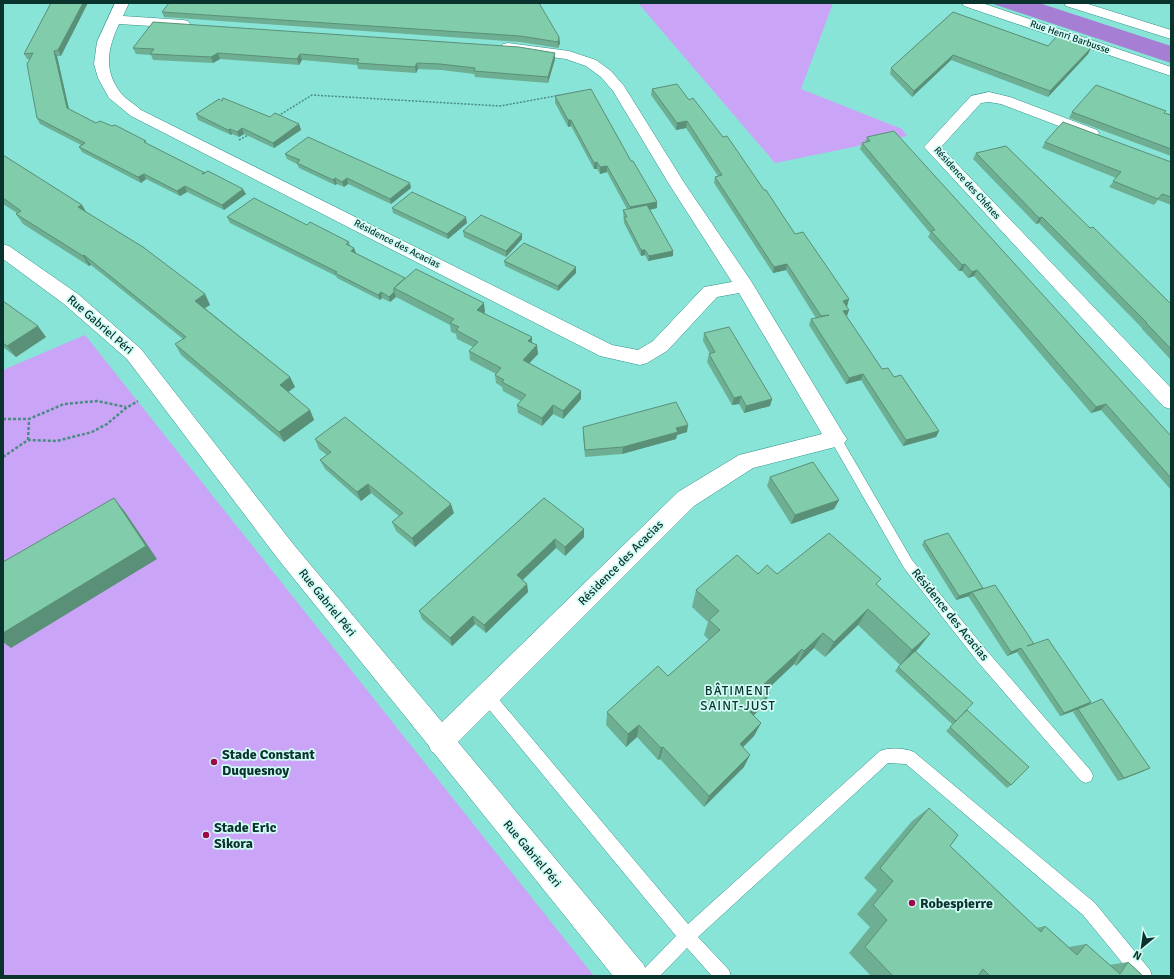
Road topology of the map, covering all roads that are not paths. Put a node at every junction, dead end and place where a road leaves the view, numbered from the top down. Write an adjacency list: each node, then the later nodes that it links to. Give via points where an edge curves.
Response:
1 (122, 3): 4 (street, Résidence des Acacias)
2 (969, 3): 8 (street, Rue Henri Barbusse)
3 (1071, 3): 6 (street)
4 (114, 20): 5 (street); 11 (street, Résidence des Acacias, via 104,42 101,64 114,95 136,113 607,350 640,358 660,346 711,292)
5 (200, 25)
6 (1171, 35)
7 (497, 46): 11 (street, Résidence des Acacias, via 569,56 591,63 606,74 619,89)
8 (1171, 72)
9 (1106, 139): 12 (street, Résidence des Chênes, via 1005,100 989,97 976,98 932,147)
10 (3, 250): 15 (street, Rue Gabriel Péri, via 71,299 134,354 269,530)
11 (744, 286): 13 (street, Résidence des Acacias)
12 (1171, 402)
13 (836, 439): 14 (street, Résidence des Acacias, via 747,461 686,499); 16 (lane, Résidence des Acacias, via 908,564 982,656)
14 (487, 696): 15 (street, Résidence des Acacias); 17 (lane)
15 (440, 742): 18 (street, Rue Gabriel Péri)
16 (1086, 776)
17 (687, 936): 19 (lane); 20 (lane); 21 (lane, via 884,756 909,757 1089,908)
18 (633, 976)
19 (649, 976)
20 (723, 976)
21 (1144, 976)

